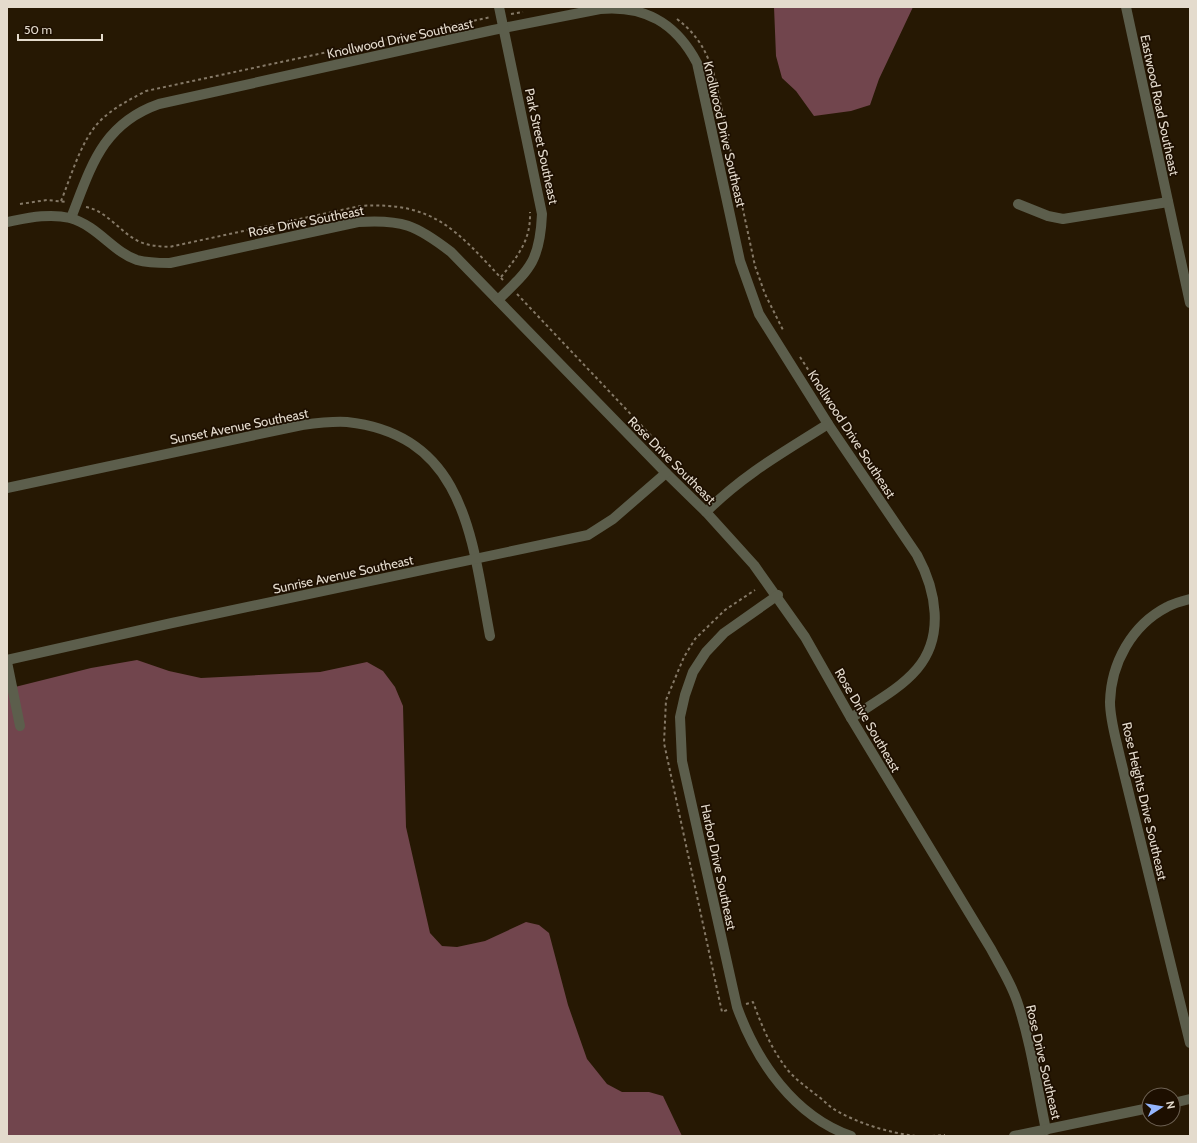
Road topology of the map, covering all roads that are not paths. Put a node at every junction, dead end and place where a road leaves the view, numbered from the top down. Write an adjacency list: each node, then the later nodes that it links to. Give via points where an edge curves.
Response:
1 (1126, 7): 4 (street, Eastwood Road Southeast)
2 (500, 11): 3 (street, Park Street Southeast)
3 (504, 28): 6 (street, Knollwood Drive Southeast, via 167,102 140,111 106,142 94,161); 8 (street, Park Street Southeast, via 542,214 538,252 524,275); 10 (street, Knollwood Drive Southeast, via 618,7 636,10 654,18 679,35 698,63 747,286 758,314)
4 (1168, 202): 5 (street, via 1063,219); 9 (street, Eastwood Road Southeast)
5 (1018, 204)
6 (71, 218): 7 (street, Rose Drive Southeast, via 42,216); 8 (street, Rose Drive Southeast, via 100,233 127,255 151,263 170,262 358,222 404,223 418,229 451,252)
7 (7, 222)
8 (498, 300): 11 (street, Rose Drive Southeast)
9 (1190, 303)
10 (828, 424): 13 (street, via 748,475); 19 (street, Knollwood Drive Southeast, via 917,555 926,572 935,606 935,622 930,644 917,669 898,687)
11 (666, 473): 13 (street, Rose Drive Southeast); 14 (street, Sunrise Avenue Southeast, via 613,519 588,535)
12 (7, 488): 14 (street, Sunset Avenue Southeast, via 302,425 347,422 388,432 411,444 444,474 466,517)
13 (706, 512): 15 (street, Rose Drive Southeast)
14 (475, 560): 17 (street, Sunset Avenue Southeast); 18 (street, Sunrise Avenue Southeast, via 172,623)
15 (778, 595): 19 (street, Rose Drive Southeast); 24 (street, Harbor Drive Southeast, via 724,633 706,652 693,672 680,717 682,761 737,1007 748,1036 780,1085)
16 (1190, 599): 21 (street, Rose Heights Drive Southeast, via 1168,606 1147,619 1132,635 1121,654 1110,702 1120,757)
17 (490, 636)
18 (7, 661): 20 (street)
19 (851, 718): 23 (street, Rose Drive Southeast, via 1008,980 1025,1029)
20 (20, 726)
21 (1190, 1043)
22 (1141, 1110): 23 (street)
23 (1046, 1130): 26 (street)
24 (834, 1133): 25 (street, Harbor Drive Southeast)
25 (851, 1136)
26 (1014, 1136)

